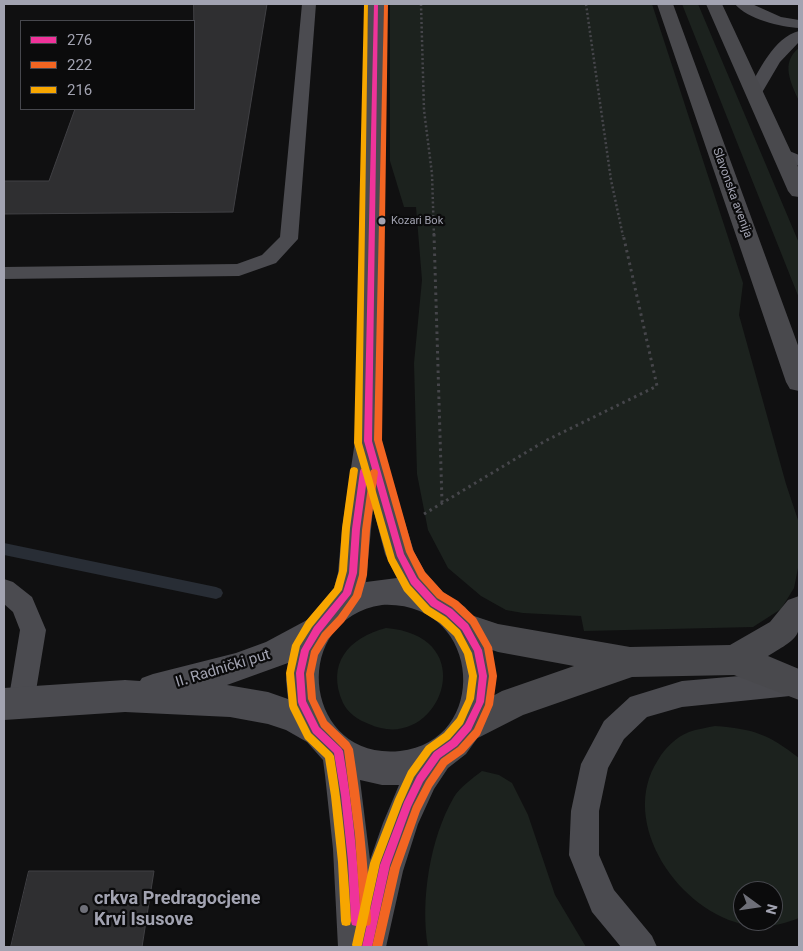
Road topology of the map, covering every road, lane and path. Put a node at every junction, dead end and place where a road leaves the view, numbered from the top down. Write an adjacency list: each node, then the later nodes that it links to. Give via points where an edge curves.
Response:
1 (309, 4): 13 (lane, via 289,239 269,259 239,270)
2 (376, 4): 15 (street)
3 (421, 4): 16 (path, via 424,110 432,174)
4 (586, 4): 16 (path, via 611,180 657,386 545,441)
5 (665, 4): 14 (main road, Slavonska avenija)
6 (714, 4): 10 (main road)
7 (742, 4): 8 (lane, via 781,23)
8 (799, 24)
9 (799, 35): 10 (lane, via 773,58)
10 (755, 93): 11 (main road)
11 (791, 157): 12 (main road)
12 (799, 191)
13 (4, 273)
14 (799, 382)
15 (368, 441): 19 (street, via 400,554 414,581); 21 (street, via 353,573 347,594)
16 (442, 503): 17 (path)
17 (422, 515)
18 (4, 590): 27 (lane, via 23,605 34,630)
19 (434, 602): 21 (street, via 388,593 368,596 349,603); 22 (street)
20 (799, 610): 23 (main road, via 782,632)
21 (325, 622): 26 (street, II. Radnički put, via 276,653 236,668); 29 (street, via 305,650 300,673 302,702)
22 (465, 627): 24 (main road, via 498,638); 28 (street, via 478,650 483,676 480,702)
23 (734, 660): 24 (main road); 25 (main road)
24 (630, 662): 28 (main road, via 514,702)
25 (798, 685): 33 (lane, via 682,694 639,706 614,730 595,764 585,811 584,855 604,901)
26 (124, 696): 27 (street, II. Radnički put); 29 (street, II. Radnički put, via 230,701 268,708 295,717)
27 (12, 704)
28 (468, 727): 30 (street)
29 (327, 741): 30 (street, via 361,763 388,767 414,765); 31 (street, via 346,795)
30 (437, 755): 32 (street, via 406,805 385,865)
31 (357, 947)
32 (368, 947)
33 (641, 947)

